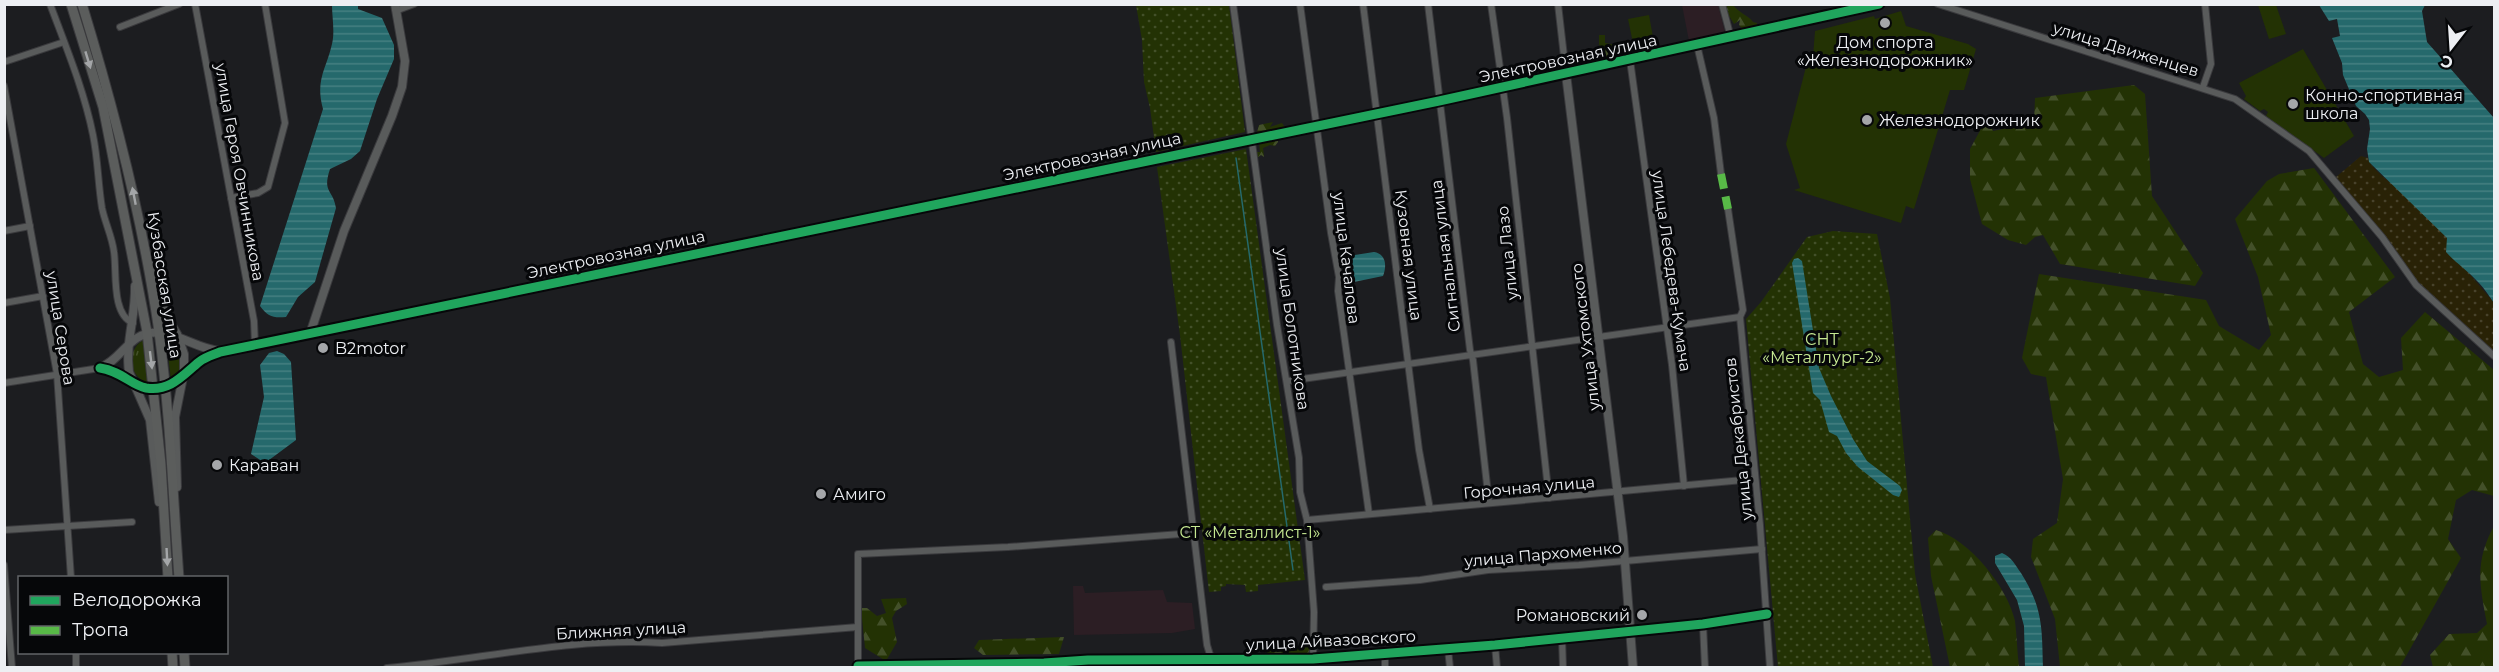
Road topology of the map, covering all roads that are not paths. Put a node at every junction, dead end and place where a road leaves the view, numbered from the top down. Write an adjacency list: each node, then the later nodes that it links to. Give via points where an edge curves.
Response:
1 (50, 4): 21 (street)
2 (71, 4): 39 (main road, Кузбасская улица, one-way to 39, via 103,107)
3 (82, 4): 38 (main road, Кузбасская улица, one-way to 3, via 118,126)
4 (179, 4): 19 (street)
5 (195, 4): 34 (street, улица Героя Овчинникова)
6 (265, 4): 34 (street, via 285,123 268,187)
7 (414, 4): 18 (street)
8 (1233, 4): 32 (street, улица Болотникова)
9 (1300, 4): 31 (street, улица Качалова)
10 (1363, 4): 30 (street, Кузовная улица)
11 (1428, 4): 29 (street, Сигнальная улица)
12 (1491, 4): 27 (street, улица Лазо)
13 (1558, 4): 25 (street, улица Ухтомского)
14 (1722, 4): 20 (street)
15 (1879, 4): 20 (street, Электровозная улица)
16 (1938, 4): 28 (street, улица Движенцев)
17 (2205, 4): 28 (street, via 2211,64)
18 (397, 7): 47 (street, via 405,61 400,94 344,231)
19 (120, 27)
20 (1731, 38): 22 (street, Электровозная улица)
21 (64, 42): 24 (street); 43 (street, via 93,136 102,207 117,268 118,305)
22 (1697, 45): 23 (street, Электровозная улица); 33 (street, via 1714,118)
23 (1630, 60): 25 (street, Электровозная улица); 44 (street, улица Лебедева-Кумача)
24 (4, 62)
25 (1566, 74): 27 (street, Электровозная улица); 48 (street, улица Ухтомского)
26 (4, 86): 36 (street, улица Серова)
27 (1502, 87): 29 (street, Электровозная улица); 53 (street, улица Лазо)
28 (2204, 87): 56 (street, улица Движенцев, via 2235,99 2309,151 2382,237 2416,285)
29 (1439, 101): 30 (street, Электровозная улица); 55 (street, Сигнальная улица)
30 (1377, 113): 31 (street, Электровозная улица); 57 (street, Кузовная улица)
31 (1316, 126): 32 (street, Электровозная улица); 59 (street, улица Качалова)
32 (1253, 139): 47 (street, Электровозная улица); 63 (street, улица Болотникова)
33 (1721, 174)
34 (231, 198): 51 (street, улица Героя Овчинникова)
35 (1728, 209): 42 (street, улица Декабристов, via 1743,310)
36 (30, 226): 37 (street); 40 (street, улица Серова)
37 (4, 231)
38 (145, 254): 46 (main road, Кузбасская улица); 49 (street, via 165,314)
39 (133, 255): 43 (street); 45 (main road, Кузбасская улица)
40 (43, 296): 41 (street); 60 (street, улица Серова)
41 (4, 303)
42 (1740, 317): 44 (street); 67 (street, улица Декабристов)
43 (133, 323): 52 (street)
44 (1666, 328): 48 (street); 68 (street, улица Лебедева-Кумача)
45 (147, 332): 46 (street); 52 (street); 66 (main road, Кузбасская улица, one-way to 66)
46 (159, 332): 49 (street); 65 (main road, Кузбасская улица)
47 (310, 334): 51 (street, Электровозная улица)
48 (1599, 337): 53 (street); 69 (street, улица Ухтомского)
49 (180, 339): 54 (street); 61 (street)
50 (1171, 342): 78 (street)
51 (255, 345): 54 (street, Электровозная улица)
52 (128, 346): 58 (street); 62 (street, via 127,364)
53 (1531, 347): 55 (street); 70 (street, улица Лазо)
54 (220, 352): 61 (street, via 199,362)
55 (1472, 355): 57 (street); 71 (street, Сигнальная улица)
56 (2494, 356)
57 (1409, 363): 59 (street); 72 (street, Кузовная улица)
58 (99, 368): 60 (street); 62 (street)
59 (1349, 372): 63 (street); 73 (street, улица Качалова)
60 (57, 374): 64 (street); 76 (street, улица Серова)
61 (184, 376): 65 (street); 80 (street, via 175,417 179,511)
62 (132, 380): 66 (street); 79 (street, via 152,429)
63 (1288, 381): 74 (street, улица Болотникова, via 1300,492)
64 (4, 383)
65 (166, 386): 66 (street); 80 (main road, Кузбасская улица)
66 (154, 388): 79 (main road, Кузбасская улица)
67 (1754, 478): 68 (street, Горочная улица); 81 (street, улица Декабристов)
68 (1684, 486): 69 (street, Горочная улица)
69 (1617, 492): 70 (street, Горочная улица); 82 (street, улица Ухтомского)
70 (1549, 498): 71 (street, Горочная улица)
71 (1489, 503): 72 (street, Горочная улица)
72 (1430, 510): 73 (street, Горочная улица)
73 (1369, 514): 74 (street, Горочная улица)
74 (1307, 520): 97 (street, улица Болотникова, via 1314,612)
75 (132, 522): 76 (street)
76 (68, 526): 77 (street); 84 (street, улица Серова)
77 (4, 530)
78 (1194, 533): 90 (street, via 858,554); 96 (street)
79 (166, 536): 85 (main road, Кузбасская улица, one-way to 85)
80 (176, 537): 86 (main road, Кузбасская улица)
81 (1762, 549): 82 (street, улица Пархоменко); 88 (street, улица Декабристов)
82 (1625, 560): 87 (street, улица Пархоменко); 91 (street, улица Ухтомского)
83 (4, 565): 99 (street)
84 (71, 576)
85 (168, 576)
86 (179, 576)
87 (1326, 587)
88 (1767, 614): 89 (street, улица Айвазовского); 108 (street, улица Декабристов)
89 (1703, 624): 91 (street, улица Айвазовского); 107 (street)
90 (858, 627): 98 (street); 100 (street, Ближняя улица, via 662,643 549,647)
91 (1630, 630): 92 (street, улица Айвазовского); 106 (street, улица Ухтомского)
92 (1562, 637): 93 (street, улица Айвазовского); 105 (street)
93 (1495, 645): 94 (street, улица Айвазовского); 104 (street)
94 (1448, 648): 95 (street, улица Айвазовского); 103 (street)
95 (1385, 653): 97 (street, улица Айвазовского); 102 (street)
96 (1212, 659): 97 (street, улица Айвазовского); 98 (street, улица Айвазовского); 101 (street)
97 (1313, 659)
98 (858, 667)
99 (12, 668)
100 (387, 668)
101 (1214, 668)
102 (1385, 668)
103 (1450, 668)
104 (1497, 668)
105 (1563, 668)
106 (1633, 668)
107 (1705, 668)
108 (1770, 668)

